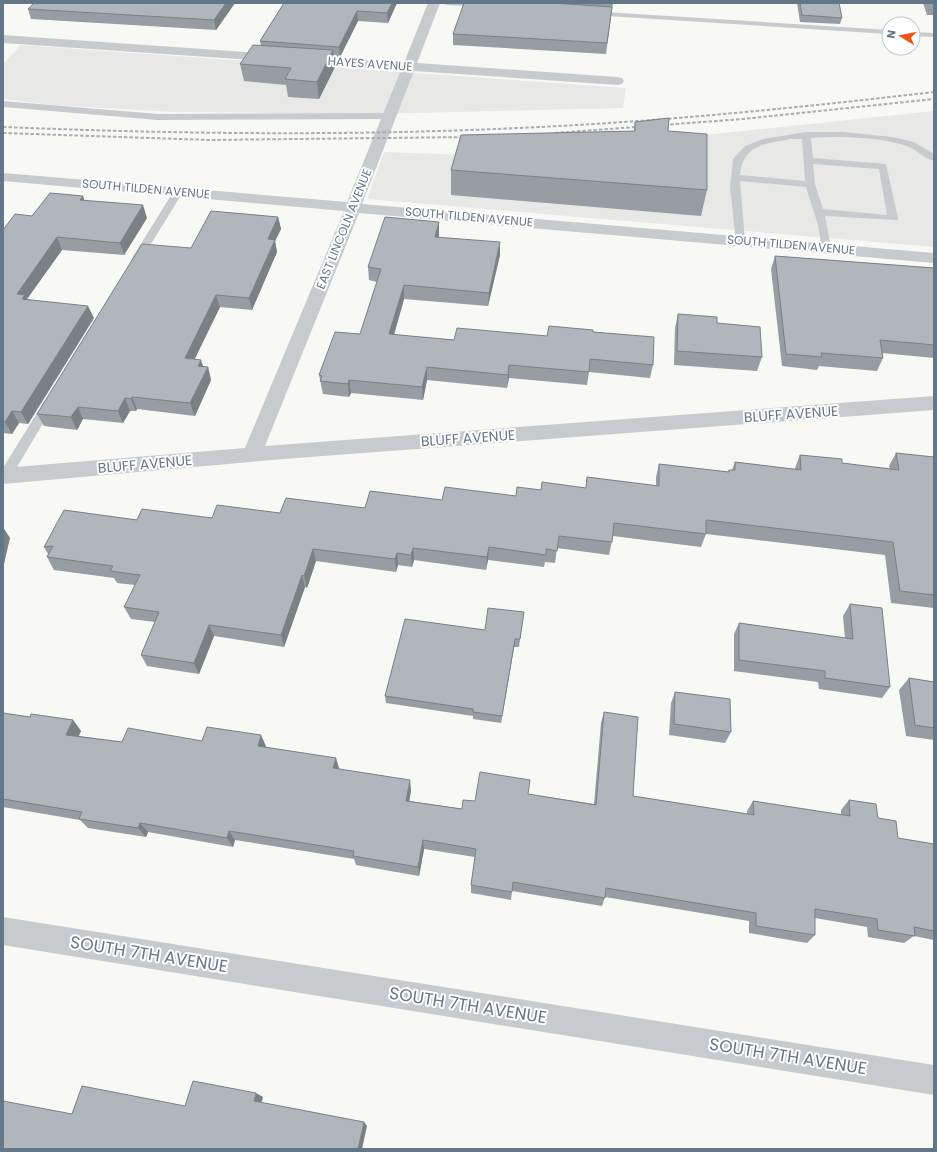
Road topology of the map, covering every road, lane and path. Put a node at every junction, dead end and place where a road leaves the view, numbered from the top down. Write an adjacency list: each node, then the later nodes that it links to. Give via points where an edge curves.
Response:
1 (434, 3): 9 (street, EAST LINCOLN AVENUE)
2 (446, 3): 3 (lane)
3 (490, 6)
4 (586, 12): 5 (lane)
5 (881, 31)
6 (921, 34): 7 (lane)
7 (934, 35)
8 (3, 39): 9 (street, HAYES AVENUE)
9 (409, 66): 10 (street, HAYES AVENUE); 12 (street, EAST LINCOLN AVENUE)
10 (617, 81)
11 (3, 104): 12 (lane, via 158,116)
12 (390, 116): 21 (street, EAST LINCOLN AVENUE)
13 (806, 135): 14 (lane, via 865,135 908,144); 15 (lane); 17 (lane, via 749,146 738,159)
14 (934, 158)
15 (809, 161): 18 (lane); 22 (lane, via 883,166 893,218)
16 (9, 178): 19 (street, SOUTH TILDEN AVENUE); 20 (street)
17 (736, 178): 18 (lane); 23 (lane)
18 (810, 184): 22 (lane)
19 (178, 192): 21 (street, SOUTH TILDEN AVENUE); 26 (lane)
20 (3, 194)
21 (354, 207): 23 (street, SOUTH TILDEN AVENUE); 29 (street, EAST LINCOLN AVENUE)
22 (818, 212): 24 (lane, via 823,225)
23 (740, 241): 24 (street, SOUTH TILDEN AVENUE)
24 (826, 248): 25 (street, SOUTH TILDEN AVENUE)
25 (934, 258)
26 (129, 272)
27 (56, 392): 30 (lane)
28 (934, 403): 29 (street, BLUFF AVENUE)
29 (252, 455): 30 (street, BLUFF AVENUE)
30 (4, 476)
31 (3, 931): 32 (street, SOUTH 7TH AVENUE)
32 (934, 1080)

